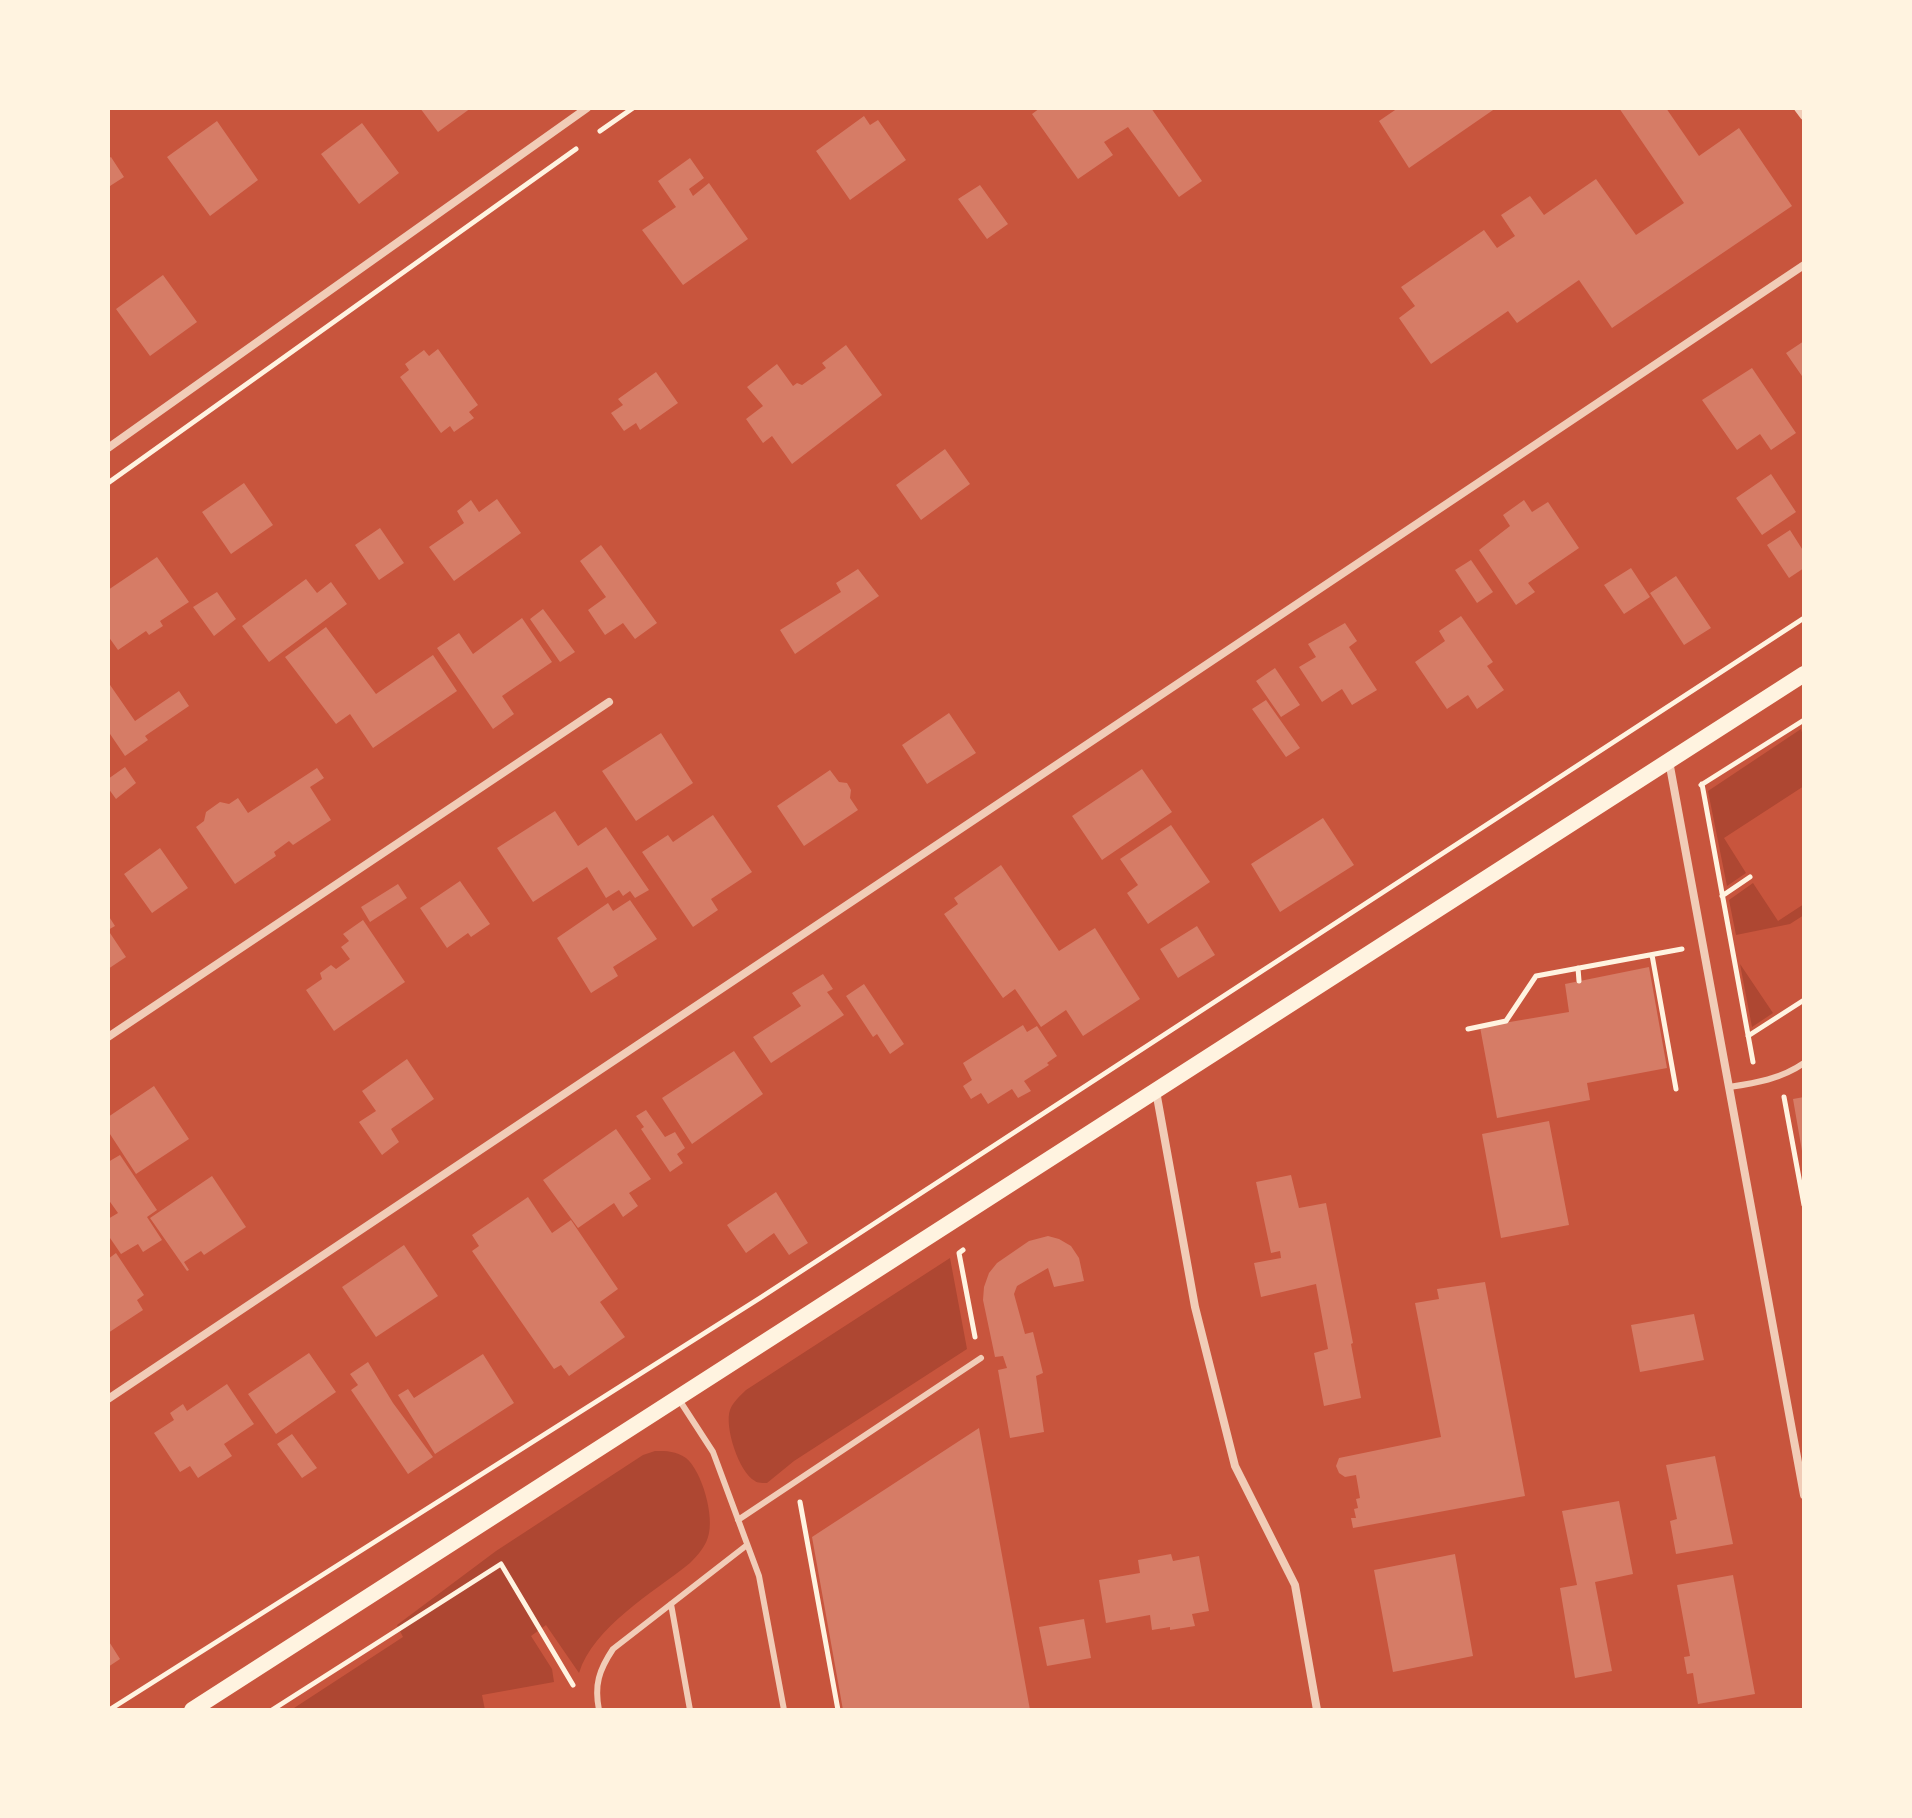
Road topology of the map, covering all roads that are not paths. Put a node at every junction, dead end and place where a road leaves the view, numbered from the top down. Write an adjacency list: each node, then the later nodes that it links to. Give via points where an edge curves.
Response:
1 (587, 108): 5 (street)
2 (1798, 108): 3 (street)
3 (1804, 116)
4 (1804, 265): 15 (street)
5 (108, 448)
6 (1804, 674): 8 (main road)
7 (609, 702): 9 (street)
8 (1669, 761): 11 (street); 12 (main road)
9 (108, 1037)
10 (1804, 1063): 11 (lane, via 1781,1076)
11 (1729, 1087): 16 (street)
12 (1156, 1091): 14 (main road); 24 (street, via 1195,1307 1231,1452 1295,1585)
13 (980, 1358): 17 (lane)
14 (678, 1398): 17 (lane, via 713,1452); 20 (main road)
15 (108, 1399)
16 (1804, 1495)
17 (738, 1520): 18 (lane)
18 (747, 1545): 19 (lane); 23 (lane, via 759,1576)
19 (671, 1604): 21 (lane, via 613,1649 599,1669); 22 (lane)
20 (192, 1710)
21 (599, 1710)
22 (690, 1710)
23 (784, 1710)
24 (1317, 1710)

